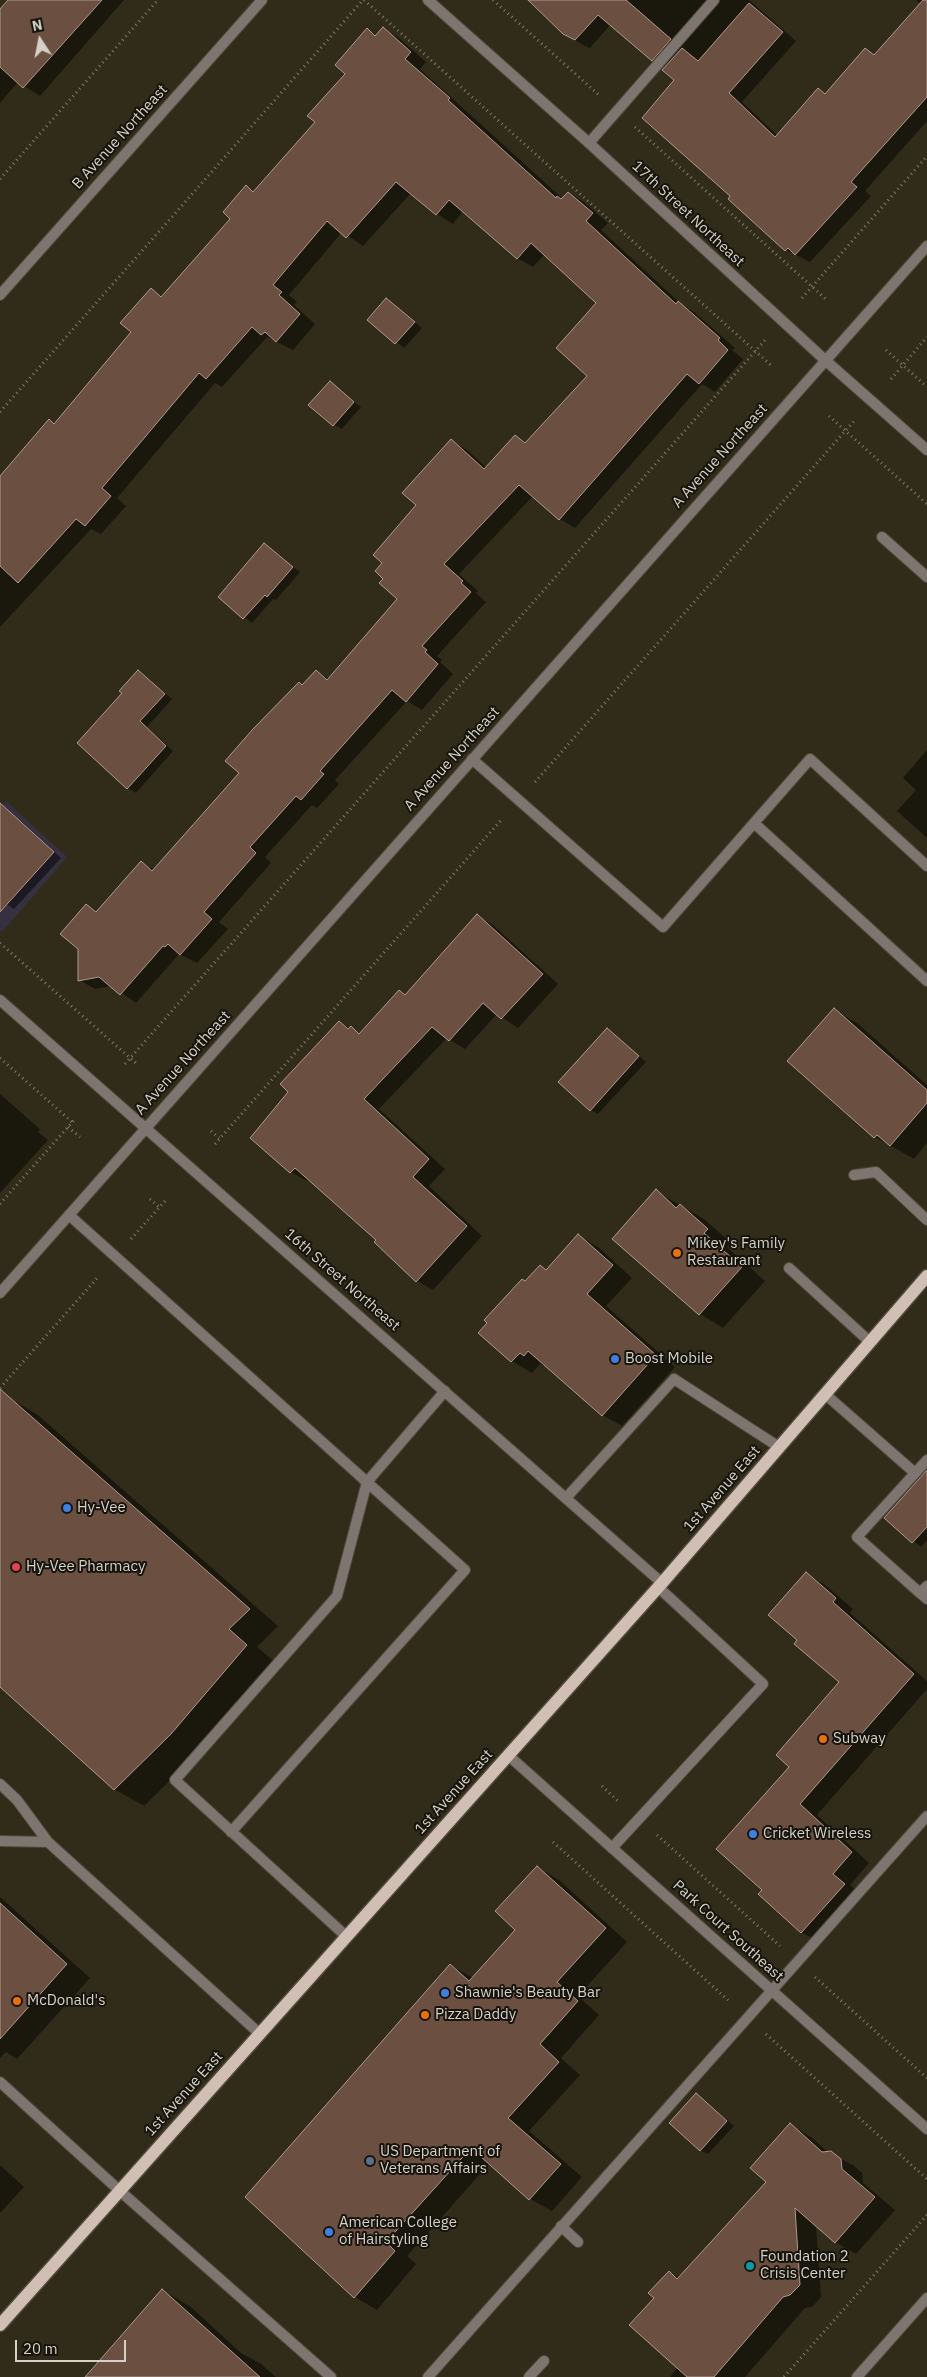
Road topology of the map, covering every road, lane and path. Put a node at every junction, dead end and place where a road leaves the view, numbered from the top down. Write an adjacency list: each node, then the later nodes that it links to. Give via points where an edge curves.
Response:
1 (158, 0): 10 (path)
2 (262, 0): 13 (street, B Avenue Northeast)
3 (364, 0): 19 (path); 25 (path)
4 (428, 0): 8 (street, 17th Street Northeast)
5 (493, 0): 7 (path)
6 (714, 0): 7 (street)
7 (617, 111): 8 (street); 12 (path)
8 (589, 143): 20 (street, 17th Street Northeast)
9 (927, 156): 12 (path)
10 (0, 179)
11 (927, 246): 20 (street, A Avenue Northeast)
12 (813, 286): 14 (path); 15 (path)
13 (0, 295)
14 (802, 298)
15 (828, 300)
16 (927, 337): 21 (path)
17 (766, 338): 19 (path)
18 (886, 350): 21 (path)
19 (755, 351): 22 (path); 40 (path)
20 (825, 360): 29 (street, 17th Street Northeast); 33 (street, A Avenue Northeast)
21 (902, 365): 23 (path); 24 (path)
22 (773, 367)
23 (891, 379)
24 (927, 387)
25 (0, 412)
26 (829, 416): 28 (path)
27 (855, 420): 28 (path)
28 (845, 432): 30 (path)
29 (927, 450)
30 (927, 504)
31 (882, 536): 32 (street)
32 (927, 577)
33 (472, 759): 34 (street, via 663,927); 44 (street, A Avenue Northeast)
34 (754, 823): 35 (street, via 810,759); 37 (street)
35 (927, 866)
36 (0, 943): 40 (path)
37 (927, 982)
38 (0, 1000): 44 (street, 16th Street Northeast)
39 (0, 1058): 43 (path, via 73,1121)
40 (130, 1059): 41 (path); 42 (path)
41 (125, 1064)
42 (138, 1065)
43 (68, 1127): 46 (path); 51 (path)
44 (146, 1127): 53 (street, A Avenue Northeast); 61 (street, 16th Street Northeast)
45 (211, 1131): 47 (path)
46 (80, 1137)
47 (219, 1138)
48 (854, 1175): 54 (street, via 876,1172)
49 (150, 1199): 52 (path)
50 (165, 1201): 52 (path)
51 (0, 1204)
52 (159, 1207): 55 (path)
53 (69, 1215): 55 (street); 58 (street, A Avenue Northeast)
54 (927, 1220)
55 (115, 1257): 60 (path); 66 (street)
56 (789, 1268): 59 (street)
57 (927, 1276): 59 (main road, 1st Avenue East)
58 (0, 1293)
59 (870, 1342): 62 (main road, 1st Avenue East)
60 (0, 1388)
61 (445, 1391): 66 (street); 67 (street, 16th Street Northeast)
62 (825, 1394): 63 (main road, 1st Avenue East); 65 (street)
63 (780, 1447): 67 (street, via 674,1379); 68 (main road, 1st Avenue East)
64 (927, 1460): 65 (street)
65 (915, 1473): 69 (street, via 857,1537)
66 (367, 1482): 75 (street, via 337,1596 175,1780); 75 (street, via 465,1570)
67 (566, 1498): 68 (street, 16th Street Northeast)
68 (660, 1585): 70 (main road, 1st Avenue East); 74 (street, 16th Street Northeast, via 763,1684)
69 (925, 1593)
70 (508, 1756): 78 (street, Park Court Southeast); 79 (main road, 1st Avenue East)
71 (0, 1784): 77 (street, via 17,1800)
72 (602, 1786): 74 (path)
73 (927, 1816): 80 (street)
74 (639, 1819): 78 (street); 80 (path)
75 (231, 1832): 79 (street)
76 (0, 1841): 77 (street)
77 (48, 1842): 82 (street)
78 (612, 1848): 81 (street, Park Court Southeast)
79 (347, 1937): 82 (main road, 1st Avenue East)
80 (797, 1961): 81 (street); 83 (path)
81 (772, 1990): 85 (street, Park Court Southeast); 88 (street)
82 (260, 2034): 86 (main road, 1st Avenue East)
83 (927, 2078)
84 (0, 2082): 86 (street)
85 (927, 2128)
86 (120, 2191): 91 (main road, 1st Avenue East); 93 (street)
87 (927, 2214): 96 (path)
88 (561, 2226): 89 (street); 94 (street)
89 (578, 2242)
90 (927, 2298): 97 (street)
91 (0, 2325)
92 (544, 2361): 95 (street)
93 (331, 2377)
94 (428, 2377)
95 (529, 2377)
96 (784, 2377)
97 (857, 2377)

